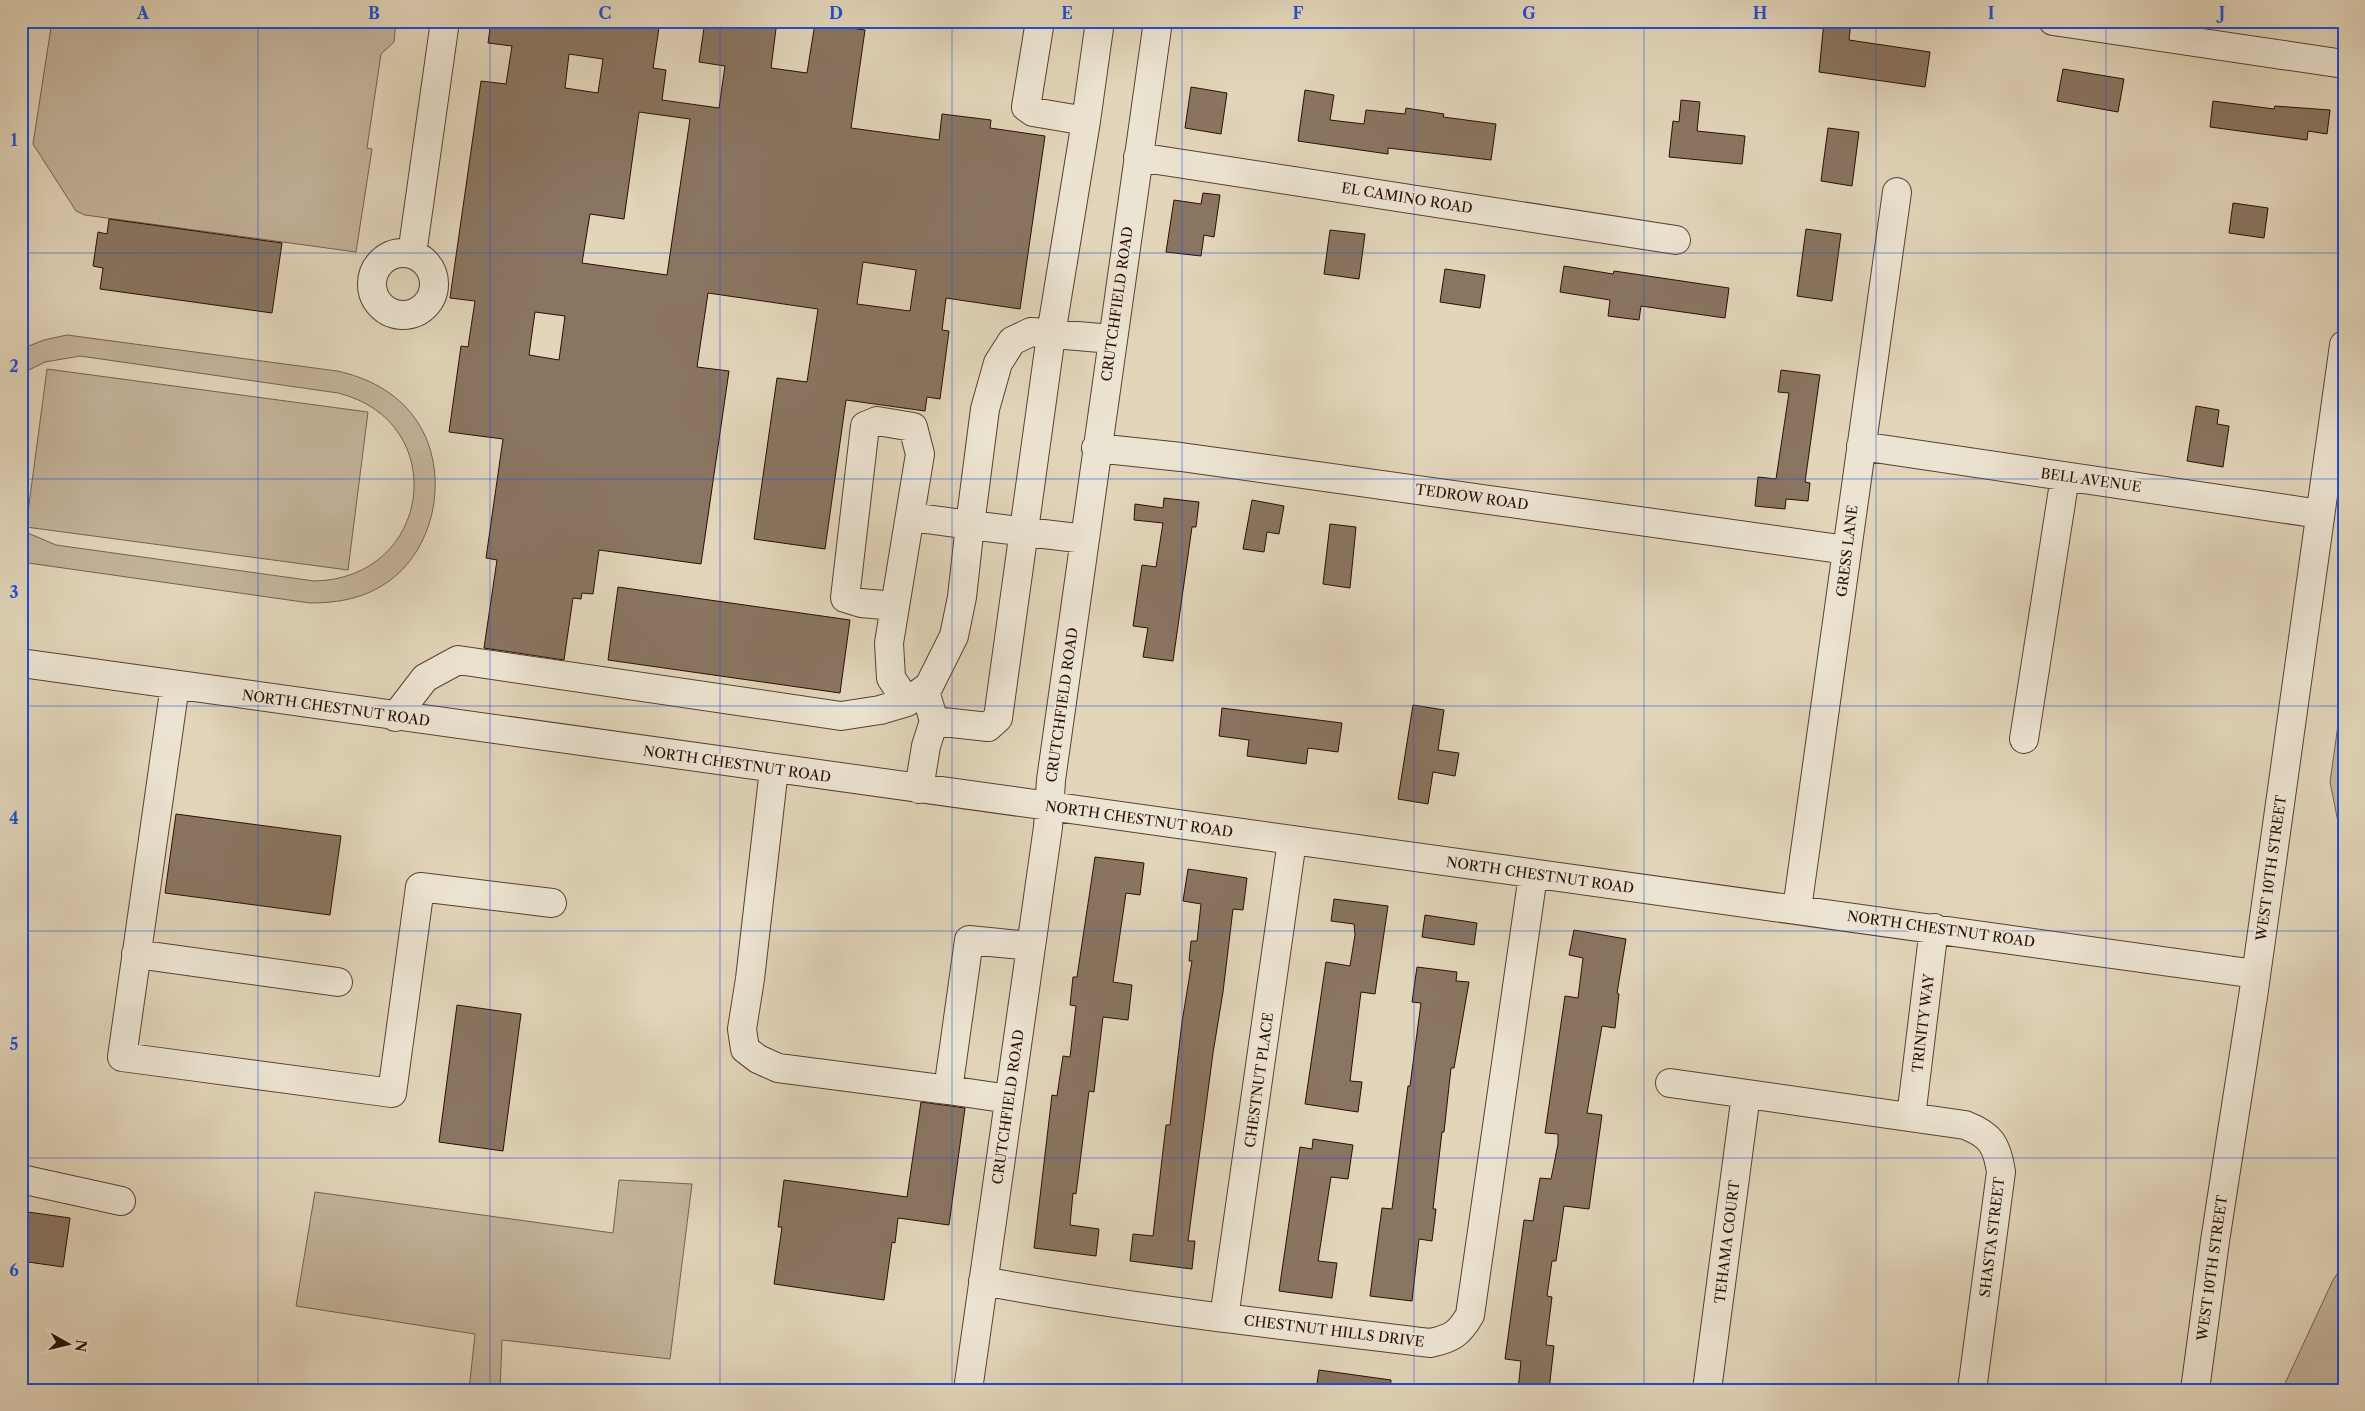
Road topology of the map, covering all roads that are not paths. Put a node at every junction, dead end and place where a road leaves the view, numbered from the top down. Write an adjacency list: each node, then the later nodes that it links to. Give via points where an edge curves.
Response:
1 (445, 21): 11 (street)
2 (1040, 21): 7 (street, via 1026,108)
3 (1100, 21): 7 (street)
4 (1158, 21): 8 (street, CRUTCHFIELD ROAD)
5 (2053, 21): 6 (street)
6 (2344, 64)
7 (1086, 121): 12 (street)
8 (1138, 157): 10 (street, EL CAMINO ROAD); 13 (street, CRUTCHFIELD ROAD)
9 (1897, 192): 15 (street, GRESS LANE)
10 (1676, 240)
11 (412, 254)
12 (1051, 334): 13 (street); 20 (street, via 1031,332 1012,341 998,363 985,409); 21 (street)
13 (1112, 339): 16 (street, CRUTCHFIELD ROAD)
14 (2344, 345): 18 (street, WEST 10TH STREET)
15 (1861, 446): 17 (street, BELL AVENUE); 23 (street, GRESS LANE)
16 (1096, 448): 22 (street, CRUTCHFIELD ROAD); 23 (street, TEDROW ROAD, via 1181,456)
17 (2065, 477): 18 (street, BELL AVENUE); 30 (street)
18 (2320, 514): 41 (street, WEST 10TH STREET)
19 (911, 517): 20 (street); 24 (street); 24 (street, via 920,454 913,427 877,421 865,426 845,598)
20 (970, 524): 21 (street); 27 (street, via 954,636)
21 (1023, 531): 22 (street); 29 (street, via 998,718 988,727)
22 (1085, 539): 33 (street, CRUTCHFIELD ROAD)
23 (1847, 550): 37 (street, GRESS LANE)
24 (895, 606): 27 (street, via 889,643 891,678)
25 (21, 663): 26 (street, NORTH CHESTNUT ROAD)
26 (175, 685): 28 (street, NORTH CHESTNUT ROAD); 40 (street)
27 (916, 696): 28 (street, via 880,710 841,716 458,660 425,678); 29 (street)
28 (395, 716): 31 (street, NORTH CHESTNUT ROAD)
29 (934, 721): 32 (street)
30 (2024, 740)
31 (774, 769): 32 (street, NORTH CHESTNUT ROAD); 44 (street, via 742,1029 745,1049 778,1068)
32 (919, 789): 33 (street, NORTH CHESTNUT ROAD)
33 (1049, 806): 34 (street, NORTH CHESTNUT ROAD); 39 (street, CRUTCHFIELD ROAD)
34 (1292, 841): 35 (street, NORTH CHESTNUT ROAD); 51 (street, CHESTNUT PLACE)
35 (1533, 875): 37 (street, NORTH CHESTNUT ROAD); 51 (street, CHESTNUT HILLS DRIVE, via 1470,1315 1463,1328 1451,1338 1431,1344)
36 (552, 903): 40 (street, via 420,887 392,1093 122,1058)
37 (1797, 909): 38 (street, NORTH CHESTNUT ROAD)
38 (1934, 928): 41 (street, NORTH CHESTNUT ROAD); 47 (street, TRINITY WAY)
39 (1031, 946): 44 (street, via 969,940); 46 (street, CRUTCHFIELD ROAD)
40 (136, 954): 42 (street)
41 (2256, 974): 55 (street, WEST 10TH STREET)
42 (338, 982)
43 (1670, 1083): 45 (street, SHASTA STREET)
44 (948, 1090): 46 (street)
45 (1746, 1094): 47 (street, SHASTA STREET); 53 (street, TEHAMA COURT)
46 (1009, 1099): 50 (street, CRUTCHFIELD ROAD)
47 (1911, 1117): 54 (street, SHASTA STREET, via 1964,1125 1982,1132 1998,1153 2002,1172)
48 (21, 1179): 49 (street)
49 (121, 1201)
50 (983, 1282): 51 (street, CHESTNUT HILLS DRIVE); 52 (street, CRUTCHFIELD ROAD)
51 (1224, 1318)
52 (968, 1390)
53 (1708, 1390)
54 (1972, 1390)
55 (2195, 1390)

